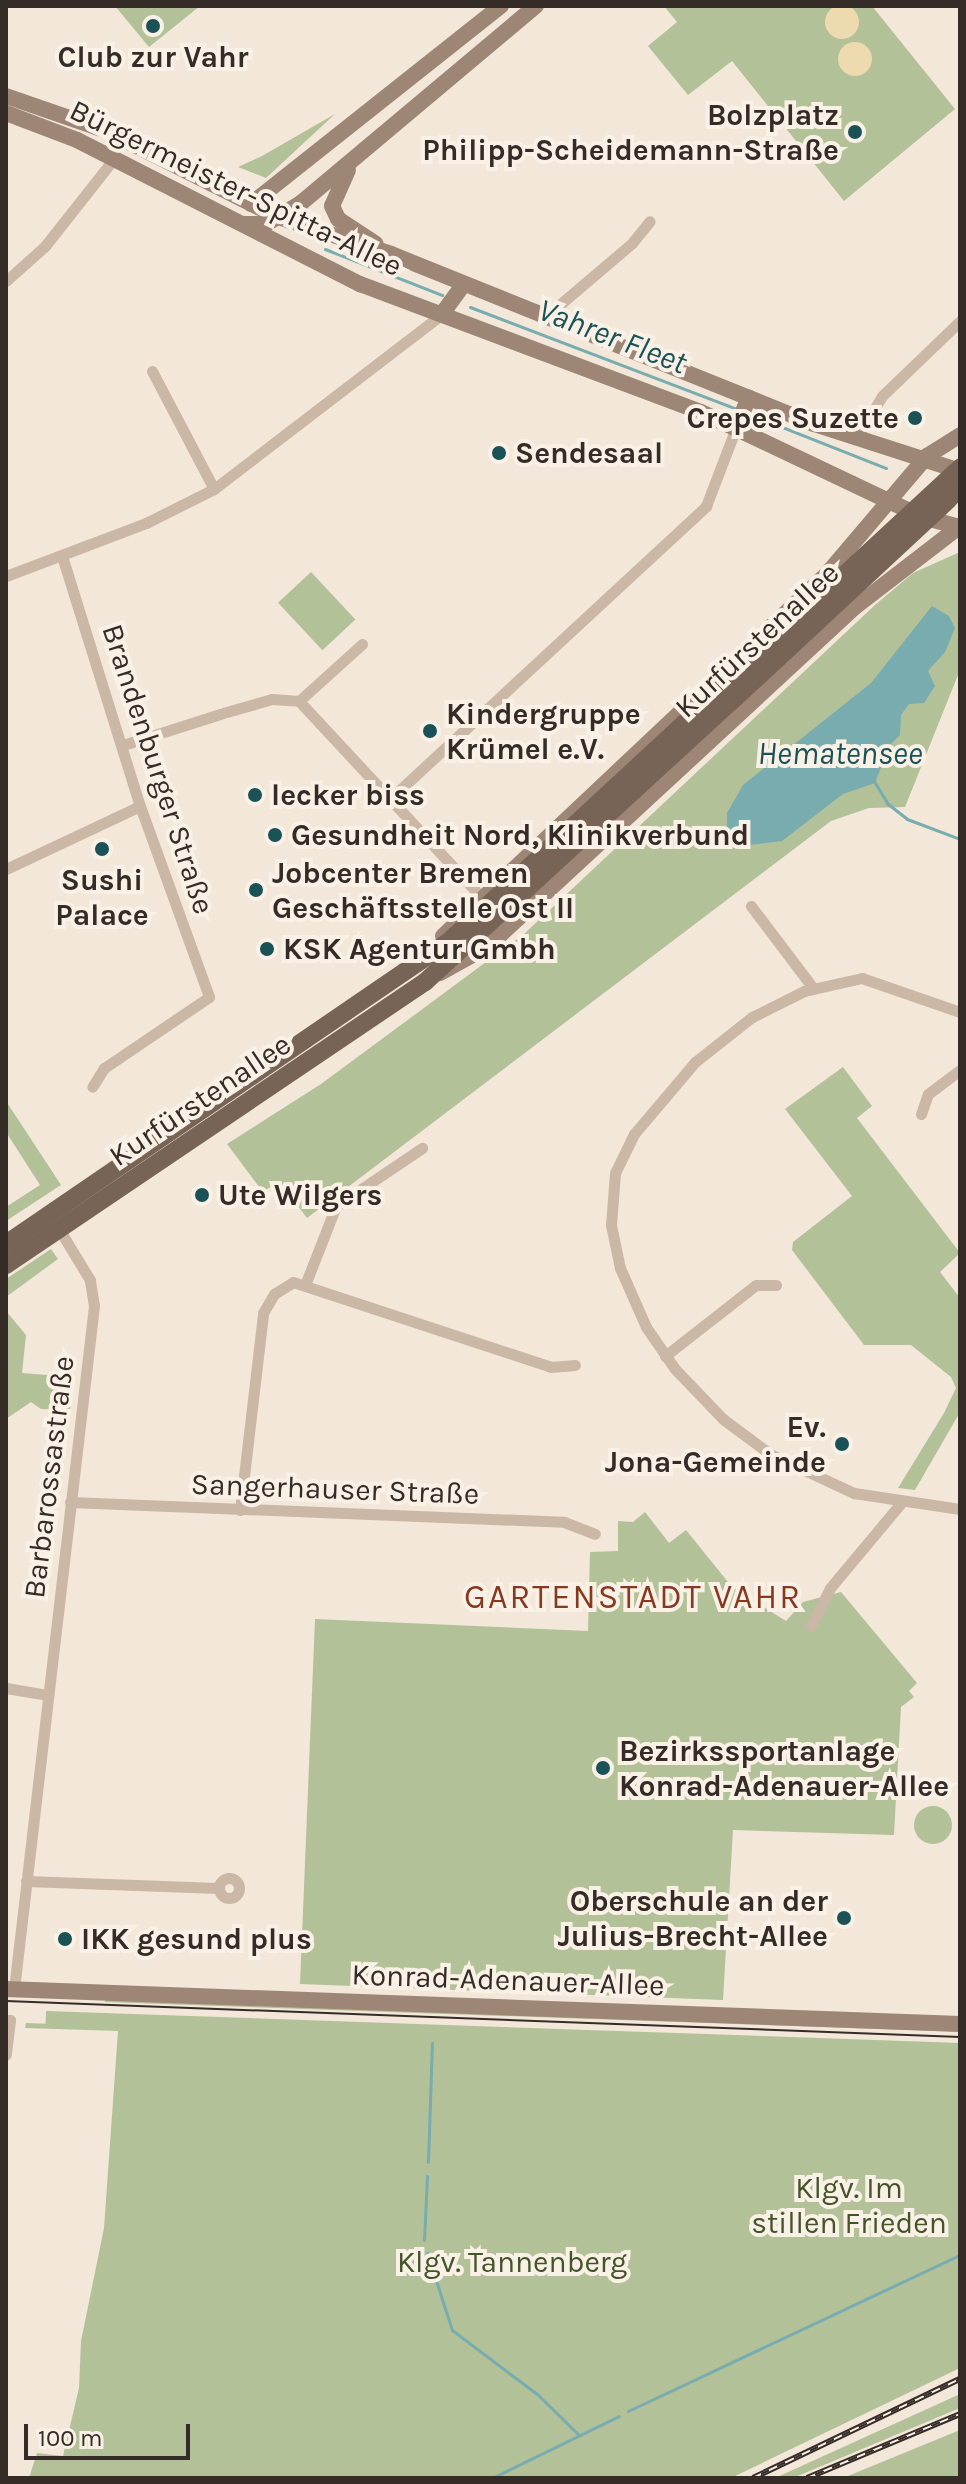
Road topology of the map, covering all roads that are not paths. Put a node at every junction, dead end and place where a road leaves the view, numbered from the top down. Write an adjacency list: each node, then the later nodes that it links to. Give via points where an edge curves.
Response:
1 (501, 6): 3 (main road)
2 (536, 6): 4 (main road)
3 (425, 70): 4 (main road); 9 (main road, via 326,143)
4 (439, 88): 7 (main road)
5 (6, 96): 10 (main road, Bürgermeister-Spitta-Allee, via 107,131)
6 (6, 113): 8 (main road, Bürgermeister-Spitta-Allee)
7 (356, 158): 11 (main road); 15 (main road, via 340,181 332,206 338,219)
8 (113, 160): 13 (main road, Bürgermeister-Spitta-Allee); 16 (street, via 45,246)
9 (293, 175): 10 (main road); 11 (main road)
10 (251, 204): 11 (main road, Bürgermeister-Spitta-Allee)
11 (278, 217): 13 (main road, via 255,225); 14 (main road); 15 (main road, Bürgermeister-Spitta-Allee)
12 (650, 221): 19 (street, via 632,243)
13 (232, 222): 14 (main road, Bürgermeister-Spitta-Allee)
14 (281, 247): 18 (main road, Bürgermeister-Spitta-Allee)
15 (391, 254): 17 (main road, Bürgermeister-Spitta-Allee)
16 (6, 281)
17 (462, 286): 18 (main road); 19 (main road, Bürgermeister-Spitta-Allee)
18 (442, 314): 22 (main road, Bürgermeister-Spitta-Allee); 27 (street)
19 (544, 318): 22 (main road, Bürgermeister-Spitta-Allee)
20 (960, 321): 24 (street, via 882,396)
21 (152, 371): 27 (street)
22 (743, 412): 24 (main road, Bürgermeister-Spitta-Allee); 29 (main road, Bürgermeister-Spitta-Allee); 37 (street, via 706,506)
23 (960, 435): 25 (main road, Kurfürstenallee)
24 (856, 439): 25 (main road, Bürgermeister-Spitta-Allee)
25 (927, 456): 26 (main road, Bürgermeister-Spitta-Allee); 29 (main road, Kurfürstenallee)
26 (960, 469): 28 (main road, Kurfürstenallee, bridge)
27 (214, 489): 31 (street)
28 (947, 494): 34 (main road, Kurfürstenallee, bridge)
29 (887, 498): 30 (main road, Bürgermeister-Spitta-Allee, via 922,517); 40 (main road, Kurfürstenallee, via 827,574)
30 (960, 527): 43 (main road, Kurfürstenallee, via 855,607 487,947)
31 (62, 556): 32 (street); 36 (street, Brandenburger Straße)
32 (6, 576)
33 (362, 644): 35 (street)
34 (727, 695): 42 (main road, Kurfürstenallee); 43 (main road, Kurfürstenallee)
35 (299, 701): 36 (street, via 272,699); 37 (street)
36 (123, 745): 38 (street, Brandenburger Straße)
37 (391, 798): 40 (street)
38 (140, 806): 39 (street); 47 (street, Brandenburger Straße, via 209,997 104,1068)
39 (6, 869)
40 (480, 896): 42 (main road, Kurfürstenallee)
41 (751, 906): 44 (street)
42 (419, 963): 51 (main road, Kurfürstenallee)
43 (425, 982): 50 (main road, Kurfürstenallee)
44 (813, 988): 45 (street, via 866,978); 55 (street, via 752,1017 695,1062 636,1131 619,1165 611,1204 615,1251 640,1314)
45 (960, 1012)
46 (960, 1070): 48 (street, via 928,1094)
47 (92, 1087)
48 (921, 1114)
49 (422, 1148): 53 (street, via 336,1206)
50 (59, 1229): 52 (main road, Kurfürstenallee); 57 (street, Barbarossastraße, via 90,1280 94,1306)
51 (6, 1244)
52 (6, 1265)
53 (305, 1285): 56 (street, via 551,1367); 60 (street, via 293,1282 274,1294 263,1313)
54 (776, 1285): 55 (street, via 756,1285)
55 (665, 1356): 58 (street, via 723,1419 770,1454 854,1493)
56 (575, 1365)
57 (70, 1502): 60 (street, Sangerhauser Straße); 64 (street, Barbarossastraße)
58 (901, 1503): 59 (street); 62 (street, via 830,1588)
59 (960, 1509)
60 (240, 1510): 61 (street, Sangerhauser Straße, via 564,1522)
61 (595, 1534)
62 (811, 1626)
63 (6, 1688): 64 (street)
64 (48, 1695): 65 (street, Barbarossastraße)
65 (26, 1881): 66 (street); 67 (street, Barbarossastraße)
66 (218, 1888)
67 (10, 1989): 69 (main road, Konrad-Adenauer-Allee)
68 (8, 2020): 70 (street)
69 (960, 2024)
70 (6, 2055)

